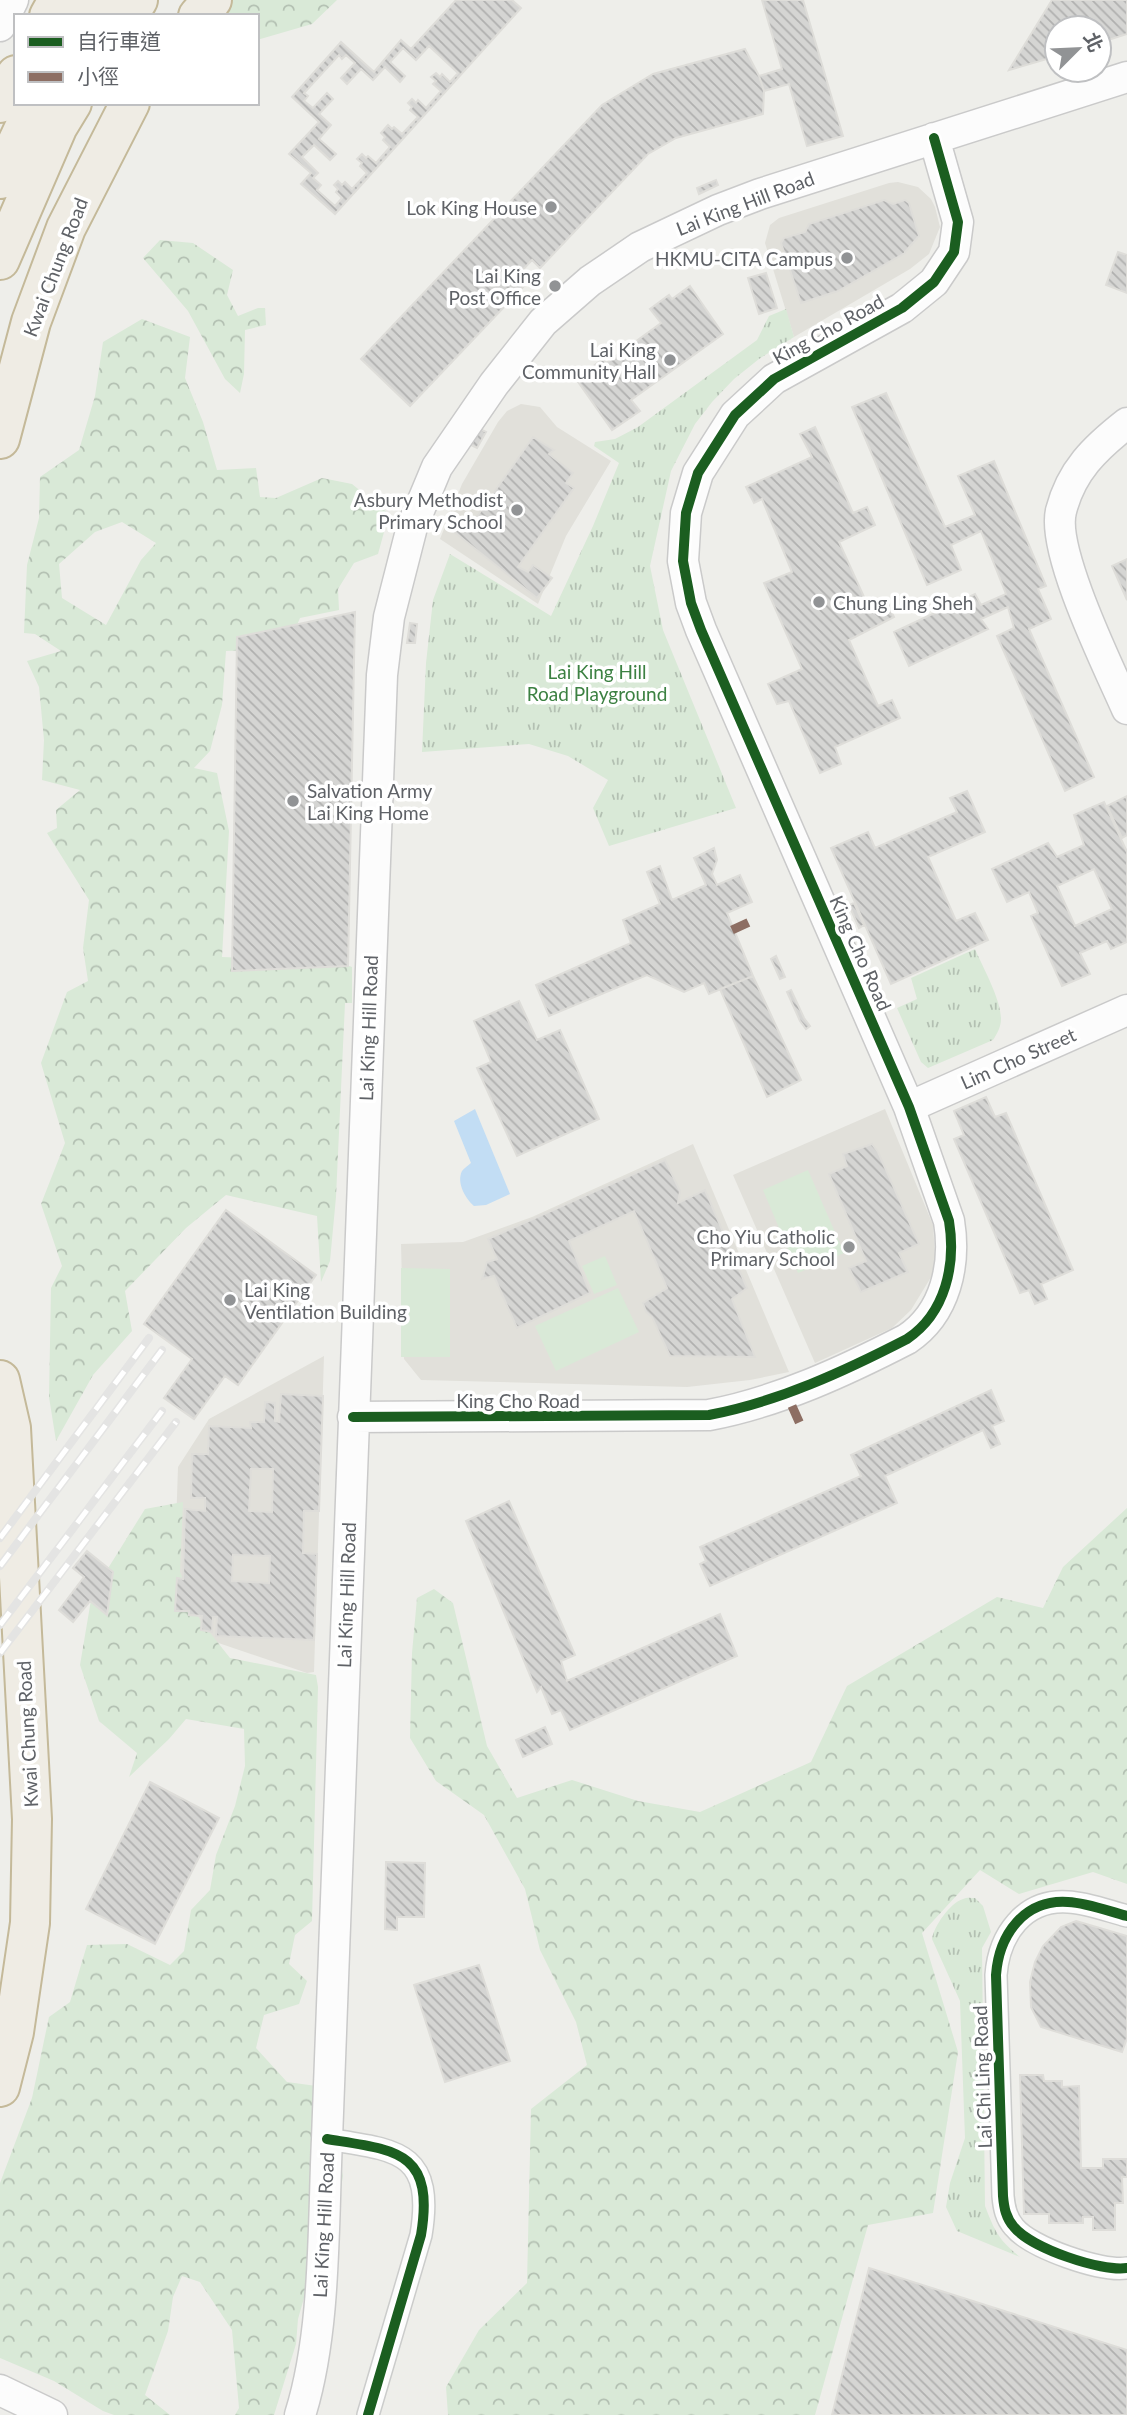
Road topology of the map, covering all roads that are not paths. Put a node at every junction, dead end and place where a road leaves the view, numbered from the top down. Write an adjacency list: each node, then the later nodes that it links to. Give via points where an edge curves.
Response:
1 (13, 0): 4 (main road)
2 (212, 0): 3 (highway)
3 (200, 14)
4 (0, 26)
5 (1127, 76): 12 (main road, Lai King Hill Road)
6 (14, 78): 7 (highway)
7 (0, 103)
8 (35, 105): 13 (highway)
9 (71, 105): 14 (highway)
10 (128, 105): 15 (highway, via 66,203)
11 (128, 105): 17 (highway, Kwai Chung Road, via 66,228 31,322)
12 (934, 138): 20 (main road, King Cho Road, via 958,222 954,251 934,282 902,308 774,379 735,415 698,473 686,513 683,561 701,629); 22 (main road, Lai King Hill Road, via 760,194 640,247 590,281 543,322 436,467 399,571 382,675)
13 (0, 179)
14 (0, 261)
15 (0, 333)
16 (1127, 423): 18 (main road, via 1098,446 1073,477 1060,514 1064,554)
17 (0, 439)
18 (1127, 709)
19 (1127, 1010): 20 (main road, Lim Cho Street)
20 (909, 1107): 22 (main road, King Cho Road, via 952,1240 937,1310 908,1339 819,1380 709,1415)
21 (0, 1380): 24 (highway, Kwai Chung Road, via 11,1427 32,1819 30,1923 14,2032)
22 (353, 1417): 25 (main road, Lai King Hill Road)
23 (1127, 1916): 26 (street, Lai Chi Ling Road, via 1068,1902 1034,1909 1009,1930 996,1975 1007,2217 1020,2234 1041,2247 1105,2268)
24 (0, 2087)
25 (327, 2139): 29 (main road, Lai King Hill Road, via 316,2335); 30 (street, via 403,2156 420,2179 424,2196 421,2235)
26 (1127, 2268)
27 (0, 2390): 28 (main road)
28 (48, 2413)
29 (300, 2415)
30 (368, 2415)

